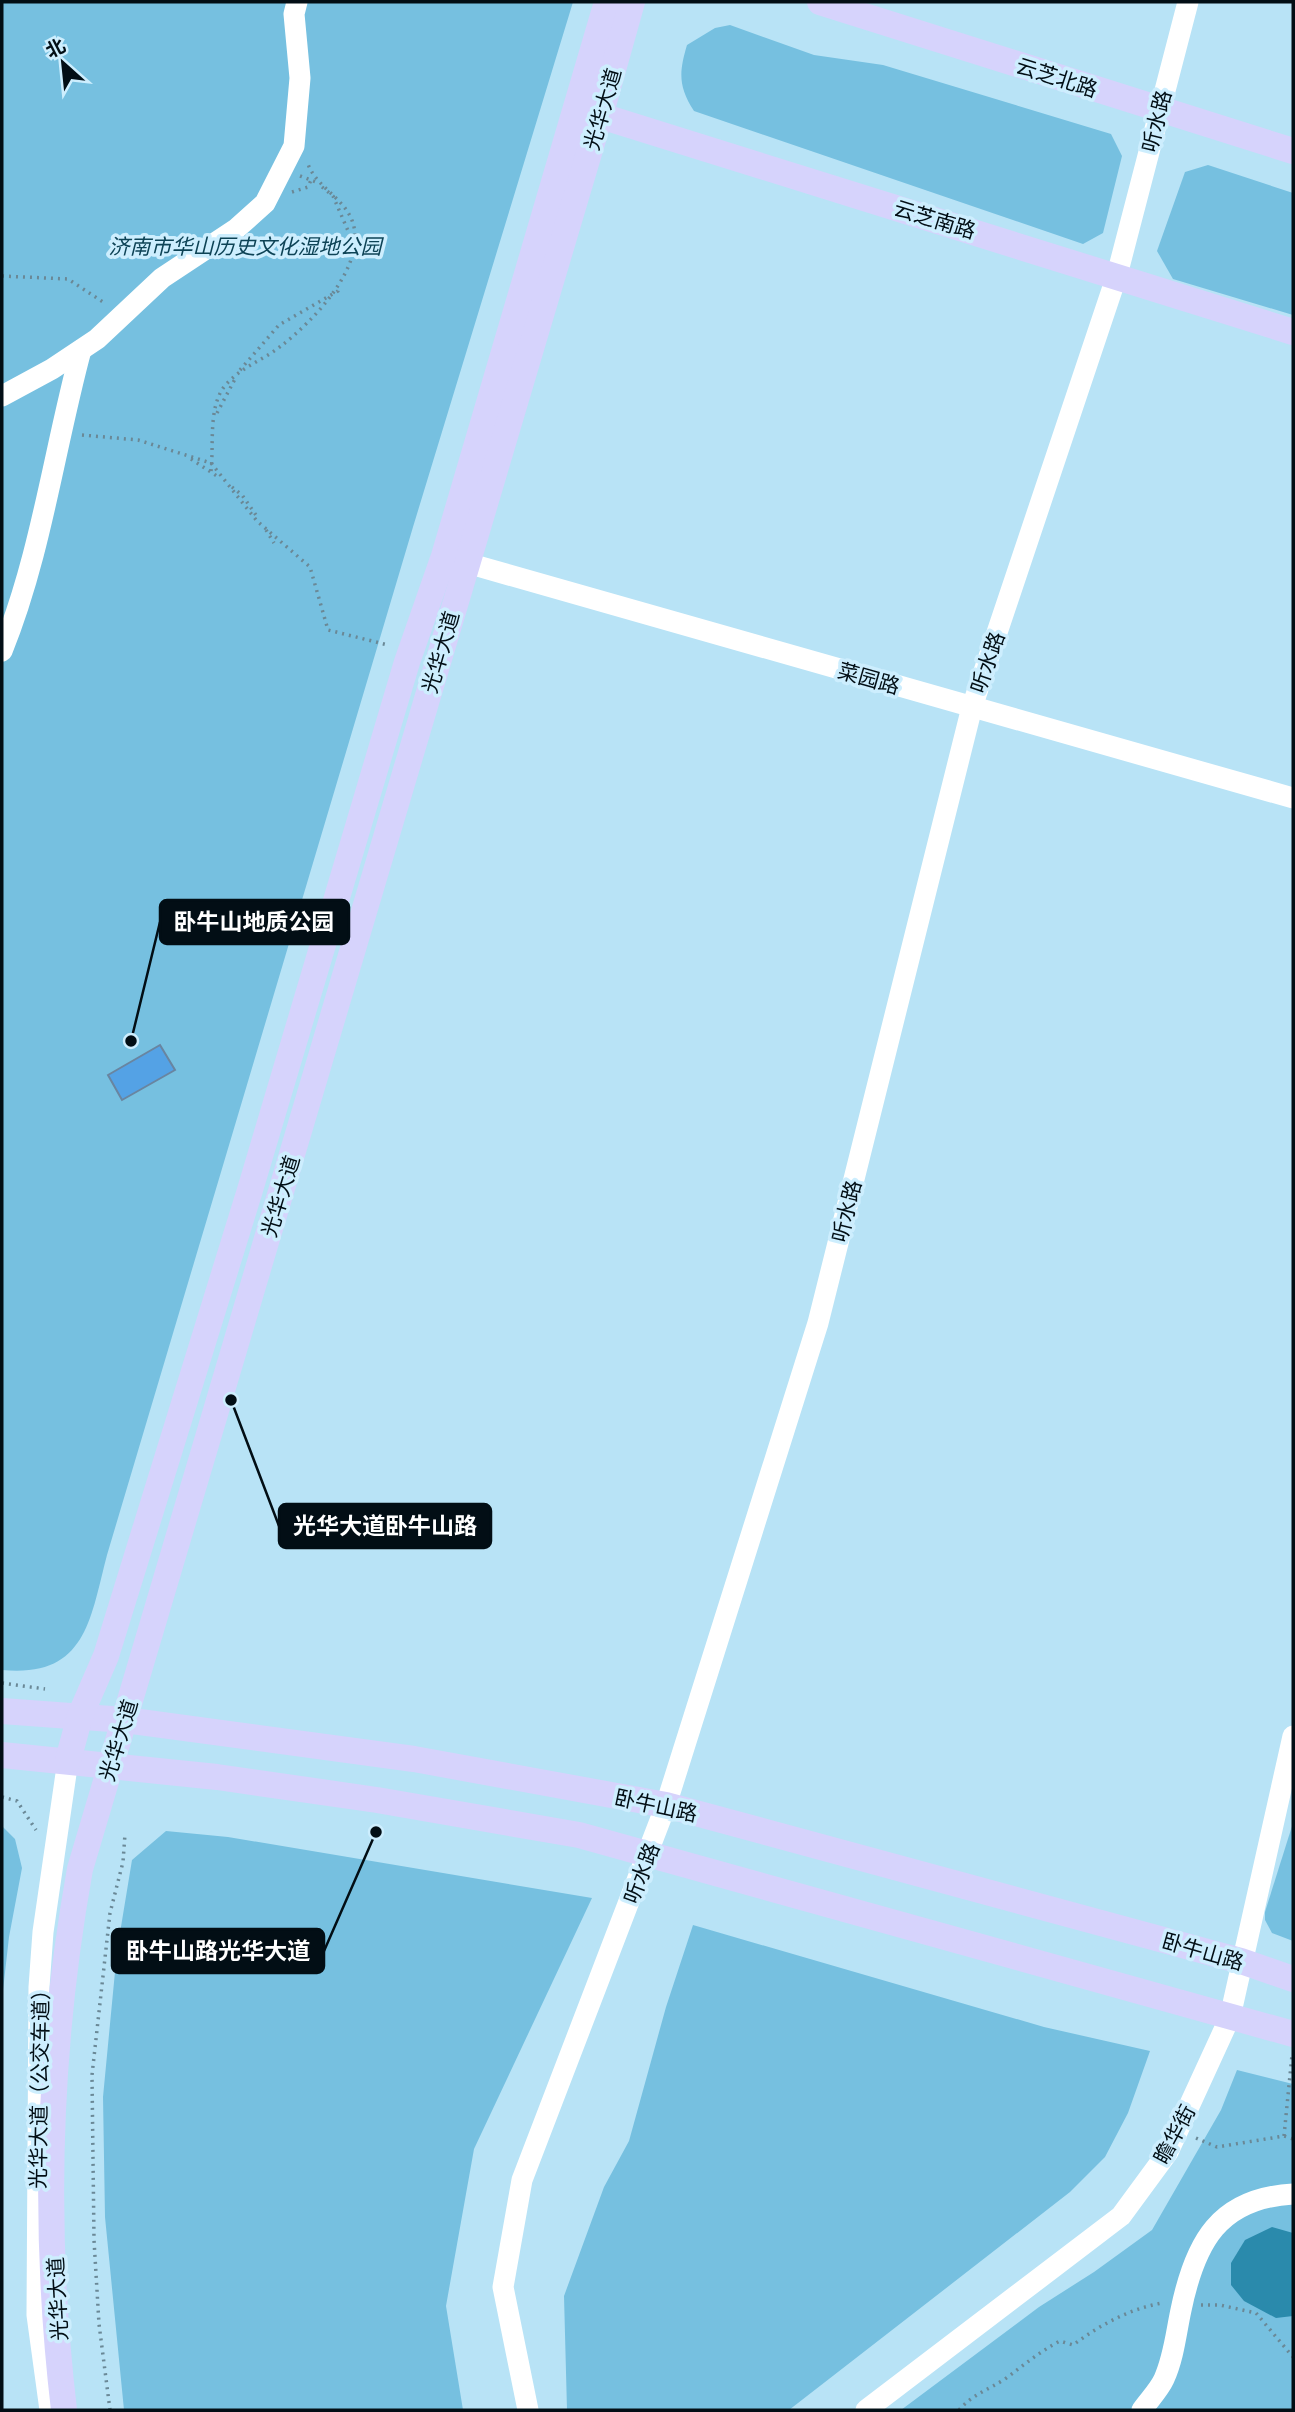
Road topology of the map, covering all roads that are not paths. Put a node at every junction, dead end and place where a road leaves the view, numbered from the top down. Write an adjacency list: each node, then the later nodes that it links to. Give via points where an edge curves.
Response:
1 (297, 2): 11 (street, via 300,78 295,146 265,203 236,229 162,278)
2 (607, 2): 7 (main road, 光华大道)
3 (632, 2): 7 (main road, 光华大道)
4 (820, 2): 6 (main road, 云芝北路)
5 (1188, 2): 6 (street, 听水路)
6 (1158, 109): 8 (main road, 云芝北路); 9 (street, 听水路)
7 (589, 112): 9 (main road, 云芝南路); 13 (main road, 光华大道)
8 (1293, 151)
9 (1117, 275): 10 (main road, 云芝南路); 15 (street, 听水路)
10 (1293, 332)
11 (81, 350): 12 (street); 14 (street, via 34,558)
12 (2, 396)
13 (455, 560): 15 (street, 菜园路); 18 (main road, 光华大道, via 407,662 106,1656); 19 (main road, 光华大道)
14 (2, 651)
15 (972, 707): 16 (street, 菜园路); 24 (street, 听水路, via 818,1323)
16 (1293, 797)
17 (2, 1711): 18 (main road, 卧牛山路)
18 (80, 1716): 19 (main road, 卧牛山路); 22 (main road, 光华大道)
19 (125, 1720): 23 (main road, 光华大道); 24 (main road, 卧牛山路, via 414,1759)
20 (1293, 1736): 26 (street, 瞻华街)
21 (2, 1755): 22 (main road)
22 (68, 1760): 23 (main road); 31 (street, 光华大道（公交车道）, via 39,1987 37,2315)
23 (110, 1764): 25 (main road, via 377,1800 579,1835); 32 (main road, 光华大道, via 80,1869 64,1960 52,2105 55,2284)
24 (666, 1805): 25 (street, 听水路); 26 (main road, 卧牛山路)
25 (649, 1853): 28 (main road); 33 (street, 听水路, via 522,2180 503,2287)
26 (1241, 1961): 27 (main road, 卧牛山路); 28 (street, 瞻华街)
27 (1293, 1979)
28 (1230, 2017): 29 (main road); 34 (street, 瞻华街, via 1168,2152 1121,2216)
29 (1293, 2042)
30 (1293, 2194): 35 (street, via 1266,2195 1232,2208 1206,2239 1164,2379)
31 (50, 2410)
32 (64, 2410)
33 (528, 2410)
34 (866, 2410)
35 (1143, 2410)

